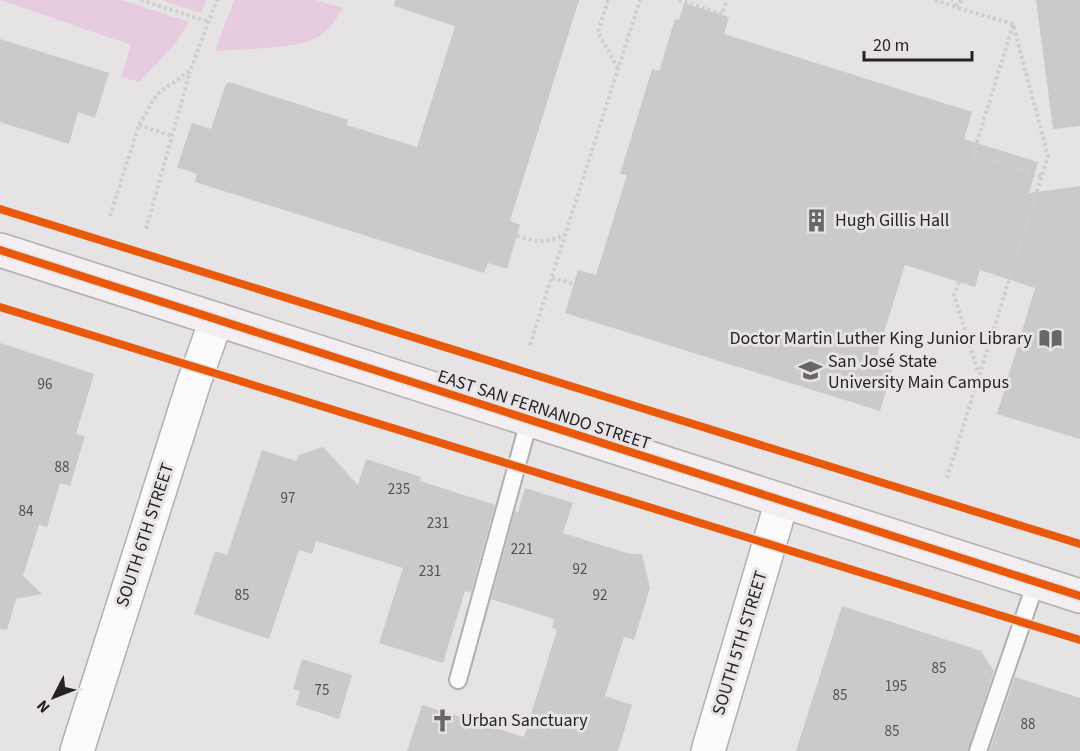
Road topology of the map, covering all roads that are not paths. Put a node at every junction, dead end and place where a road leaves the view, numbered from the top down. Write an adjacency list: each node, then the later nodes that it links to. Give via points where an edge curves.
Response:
1 (0, 250): 2 (main road, EAST SAN FERNANDO STREET)
2 (216, 321): 3 (main road, EAST SAN FERNANDO STREET); 8 (street, SOUTH 6TH STREET)
3 (529, 421): 4 (main road, EAST SAN FERNANDO STREET); 7 (lane)
4 (782, 501): 5 (main road, EAST SAN FERNANDO STREET); 9 (street, SOUTH 5TH STREET)
5 (1036, 582): 6 (main road, EAST SAN FERNANDO STREET); 10 (lane)
6 (1080, 596)
7 (458, 680)
8 (77, 751)
9 (708, 751)
10 (978, 751)

